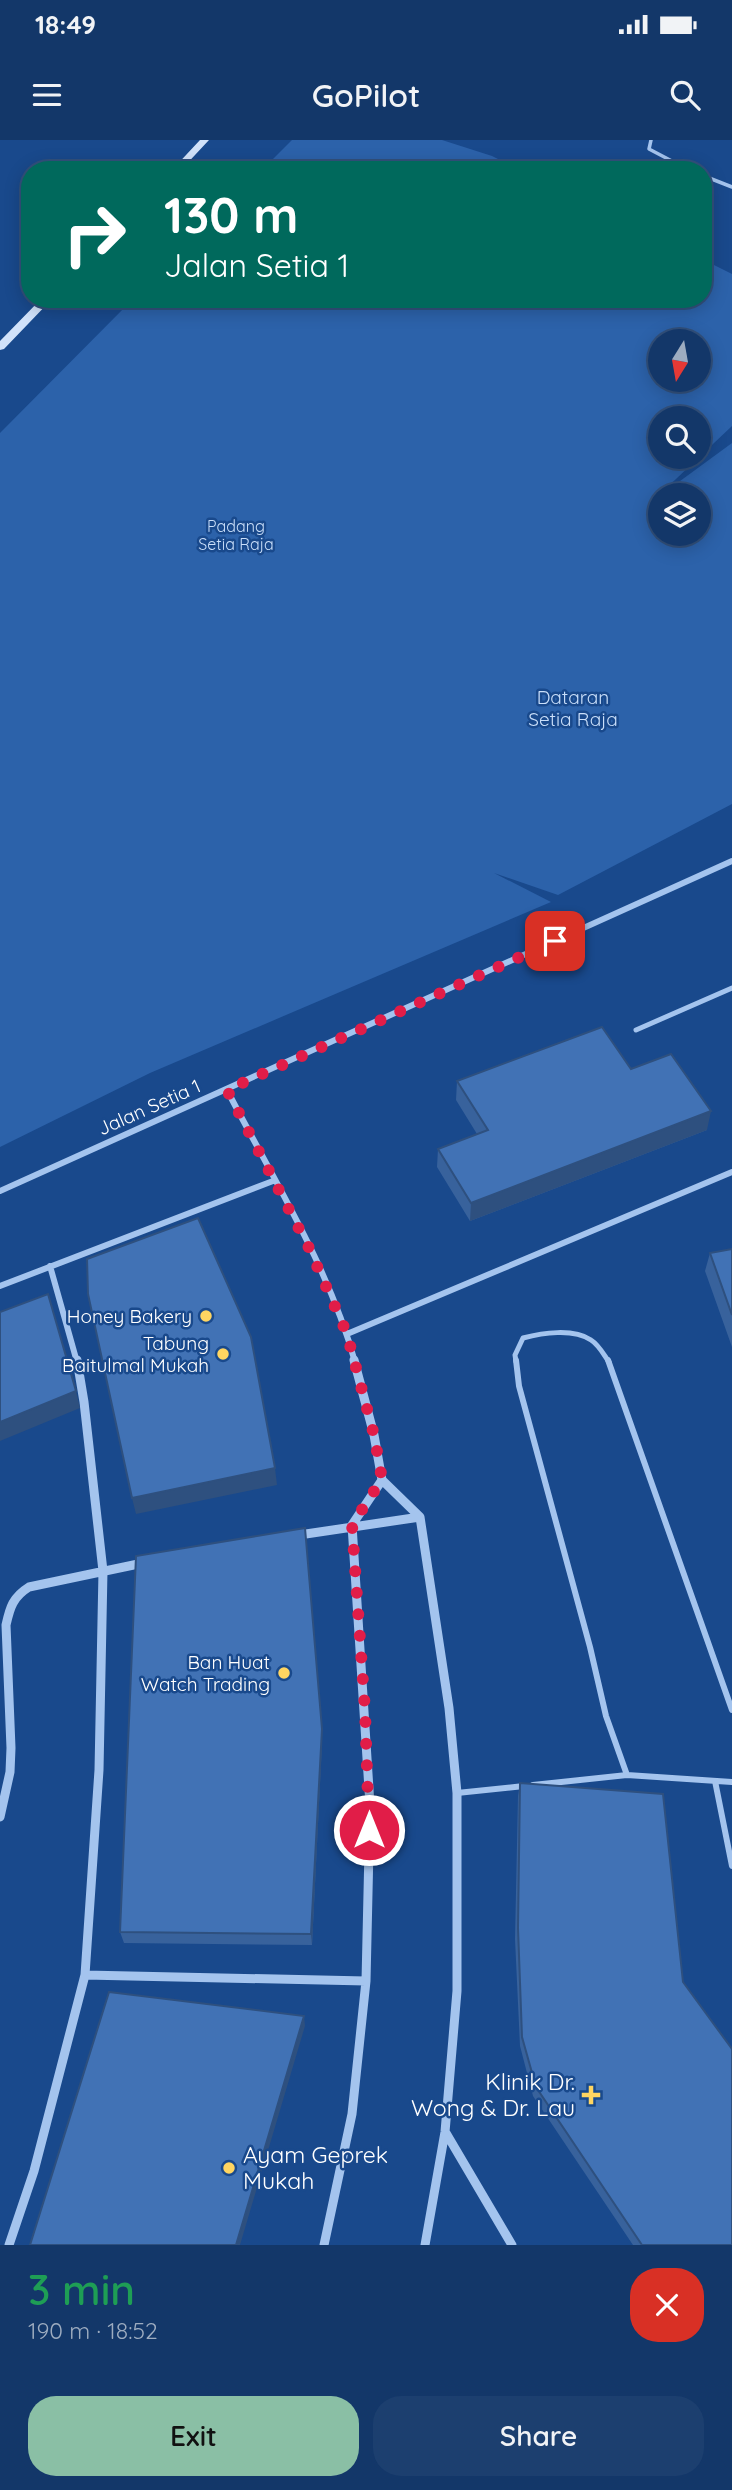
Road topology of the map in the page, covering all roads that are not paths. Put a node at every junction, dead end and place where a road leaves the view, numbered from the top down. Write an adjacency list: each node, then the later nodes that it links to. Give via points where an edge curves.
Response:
1 (205, 140): 3 (street)
2 (651, 140): 4 (lane, via 649,149)
3 (185, 161)
4 (669, 161)
5 (712, 179): 6 (lane)
6 (732, 187)
7 (38, 308): 8 (street)
8 (0, 347)
9 (732, 861): 12 (street, Jalan Setia 1)
10 (732, 988): 11 (lane)
11 (636, 1030)
12 (227, 1090): 14 (street); 15 (street, Jalan Setia 1)
13 (732, 1172): 18 (street)
14 (273, 1181): 16 (street); 18 (street)
15 (0, 1191)
16 (50, 1266): 17 (street); 24 (street, via 75,1351 84,1402)
17 (0, 1286)
18 (347, 1334): 19 (street)
19 (382, 1479): 20 (street); 21 (street)
20 (419, 1517): 21 (street); 29 (street, via 449,1708)
21 (352, 1525): 22 (street); 33 (street, via 370,1805)
22 (286, 1537)
23 (155, 1561): 24 (street)
24 (103, 1571): 30 (street, via 29,1587 10,1605 6,1646 10,1772); 32 (street, via 99,1770)
25 (732, 1710): 26 (lane, via 610,1363 592,1340 539,1333 523,1338 515,1355 519,1386 606,1716)
26 (627, 1776): 27 (lane); 29 (lane)
27 (715, 1781): 28 (lane); 31 (lane)
28 (732, 1782)
29 (457, 1793): 34 (street, via 457,1991)
30 (0, 1817)
31 (732, 1866)
32 (85, 1975): 33 (street); 35 (street, via 34,2171)
33 (366, 1981): 36 (street, via 352,2114)
34 (445, 2132): 37 (street); 38 (street)
35 (9, 2245)
36 (324, 2245)
37 (425, 2245)
38 (512, 2245)

